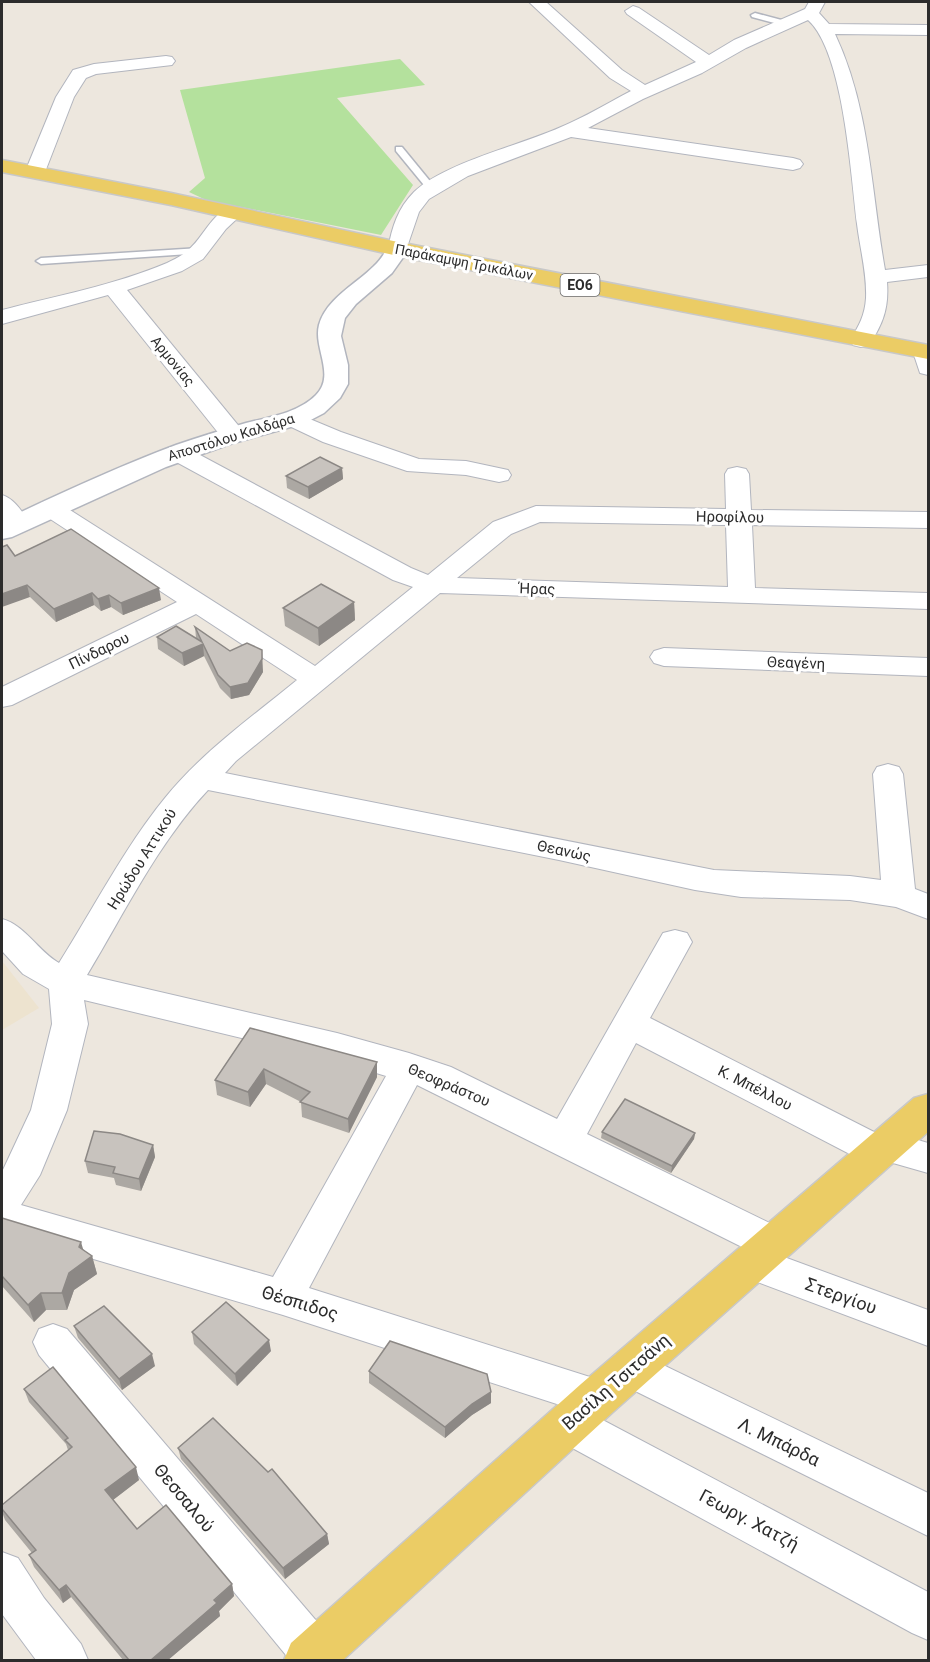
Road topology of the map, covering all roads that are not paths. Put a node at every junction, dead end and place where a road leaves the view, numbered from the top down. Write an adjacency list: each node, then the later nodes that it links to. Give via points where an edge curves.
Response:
1 (537, 2): 10 (street, via 616,74)
2 (813, 8): 5 (street); 6 (street, via 814,16)
3 (633, 11): 9 (street)
4 (755, 15): 5 (lane)
5 (786, 24): 9 (street)
6 (825, 29): 7 (street); 22 (street, via 851,96)
7 (928, 30)
8 (166, 61): 15 (street, via 79,74 68,91)
9 (708, 62): 10 (street)
10 (644, 92): 11 (street)
11 (569, 131): 13 (street); 16 (street, via 461,172)
12 (399, 149): 16 (lane)
13 (793, 164)
14 (2, 166): 15 (main road, Παράκαμψη Τρικάλων / ΕΟ6)
15 (35, 172): 17 (main road, Παράκαμψη Τρικάλων / ΕΟ6)
16 (431, 188): 18 (street, via 406,218)
17 (233, 213): 18 (main road, Παράκαμψη Τρικάλων / ΕΟ6); 19 (street)
18 (398, 249): 25 (main road, Παράκαμψη Τρικάλων / ΕΟ6); 27 (street, Αποστόλου Καλδάρα, via 386,268 332,319 337,376 334,387 321,403)
19 (200, 251): 20 (lane); 23 (street, via 176,267)
20 (41, 261)
21 (928, 271): 22 (street)
22 (876, 277): 25 (street, via 874,317)
23 (113, 287): 24 (street); 28 (street, Αρμονίας)
24 (2, 317)
25 (861, 340): 26 (main road, Παράκαμψη Τρικάλων / ΕΟ6)
26 (927, 357)
27 (292, 419): 28 (street, Αποστόλου Καλδάρα); 30 (street, via 416,466)
28 (233, 435): 29 (street, Αποστόλου Καλδάρα)
29 (178, 453): 33 (street, Αποστόλου Καλδάρα); 38 (street, Ήρας, via 402,574)
30 (499, 474)
31 (737, 474): 35 (street)
32 (2, 503): 37 (street)
33 (50, 508): 37 (street, Αποστόλου Καλδάρα); 41 (street)
34 (531, 515): 35 (street, Ηροφίλου); 38 (street, Ηρώδου Αττικού, via 502,528)
35 (739, 517): 36 (street, Ηροφίλου); 39 (street)
36 (928, 520)
37 (9, 527)
38 (435, 585): 39 (street, Ήρας); 44 (street, Ηρώδου Αττικού)
39 (742, 596): 40 (street, Ήρας)
40 (928, 601)
41 (197, 603): 44 (street); 45 (street, Πίνδαρου)
42 (664, 657): 43 (street, Θεαγένη)
43 (928, 667)
44 (315, 680): 47 (street, Ηρώδου Αττικού)
45 (2, 698)
46 (888, 774): 48 (street)
47 (200, 778): 48 (street, Θεανώς, via 693,879); 52 (street, Ηρώδου Αττικού, via 157,831)
48 (899, 895): 49 (street, Θεανώς)
49 (928, 907)
50 (2, 931): 52 (street, Θεοφράστου, via 35,965)
51 (675, 942): 53 (street)
52 (65, 982): 54 (street, Θεοφράστου); 59 (street, via 69,1024 49,1110 30,1157)
53 (630, 1024): 56 (street); 57 (street, Κ. Μπέλλου)
54 (409, 1067): 56 (street, Θεοφράστου, via 455,1084); 62 (street)
55 (928, 1109): 57 (main road, Βασίλη Τσιτσάνη)
56 (565, 1139): 61 (street, Θεοφράστου)
57 (884, 1149): 58 (street, Κ. Μπέλλου); 61 (main road, Βασίλη Τσιτσάνη)
58 (928, 1158)
59 (2, 1202)
60 (2, 1216): 62 (street, Θέσπιδος)
61 (764, 1254): 63 (street, Στεργίου); 65 (main road, Βασίλη Τσιτσάνη)
62 (283, 1298): 66 (street, Θέσπιδος)
63 (928, 1328)
64 (53, 1342): 70 (street, Θεσσαλού)
65 (630, 1368): 66 (main road, Βασίλη Τσιτσάνη); 67 (street, Λ. Μπάρδα)
66 (583, 1411): 69 (street, Γεωργ. Χατζή); 70 (main road, Βασίλη Τσιτσάνη)
67 (928, 1515)
68 (2, 1574): 71 (street)
69 (928, 1617)
70 (311, 1657)
71 (65, 1660)

